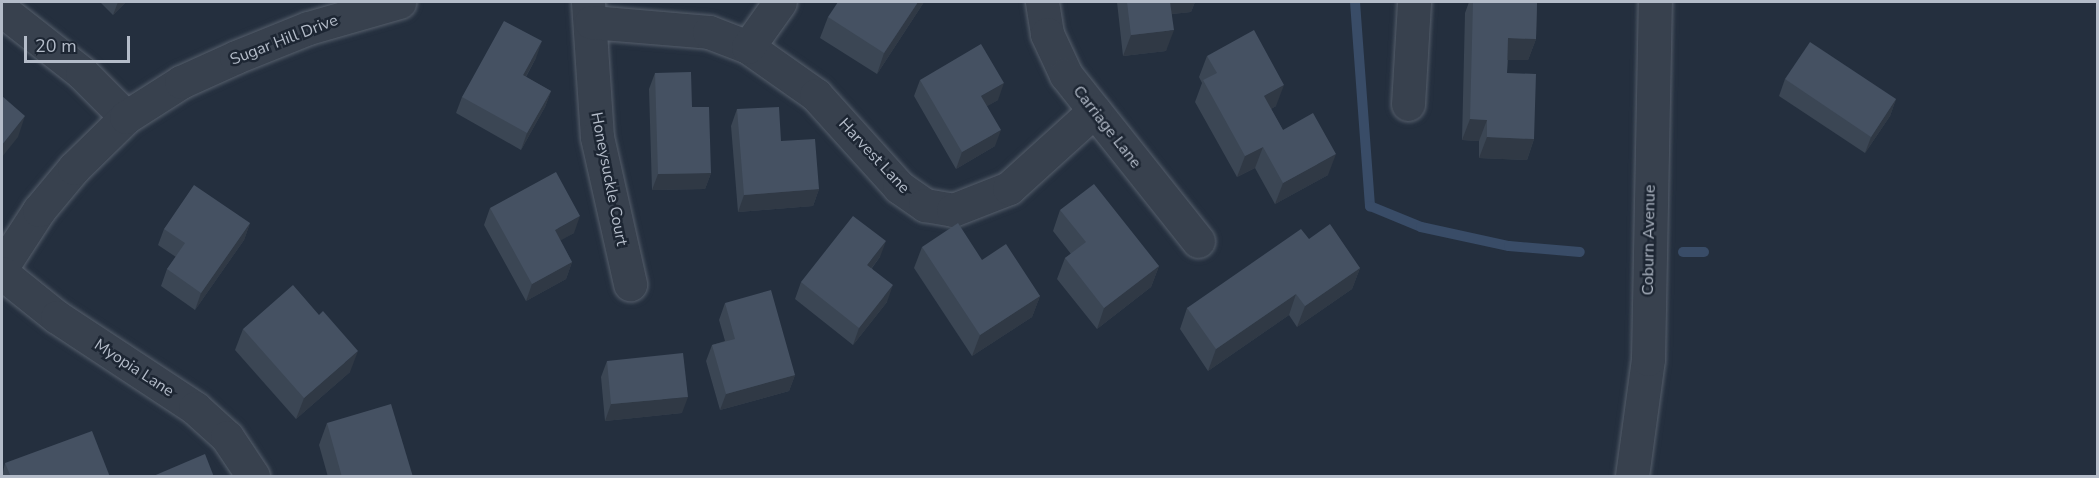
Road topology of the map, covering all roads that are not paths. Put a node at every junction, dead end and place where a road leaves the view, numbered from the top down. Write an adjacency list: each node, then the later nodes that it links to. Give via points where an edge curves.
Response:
1 (399, 2): 11 (street, Sugar Hill Drive, via 308,28 236,57 182,82)
2 (780, 2): 8 (street)
3 (1042, 2): 10 (street, Carriage Lane, via 1056,58)
4 (1414, 2): 9 (street)
5 (1655, 2): 17 (street, Coburn Avenue, via 1648,359)
6 (2, 10): 11 (street, via 82,73)
7 (589, 12): 8 (street, Harvest Lane, via 709,32); 15 (street, Honeysuckle Court, via 597,137)
8 (748, 47): 10 (street, Harvest Lane, via 816,95 899,187 925,205 953,210 1009,188)
9 (1408, 104)
10 (1094, 111): 12 (street, Carriage Lane)
11 (126, 117): 13 (street, Sugar Hill Drive, via 74,168 39,210)
12 (1198, 241)
13 (2, 267)
14 (2, 273): 16 (street, Myopia Lane, via 57,317 195,408 227,437)
15 (630, 284)
16 (253, 477)
17 (1632, 477)

